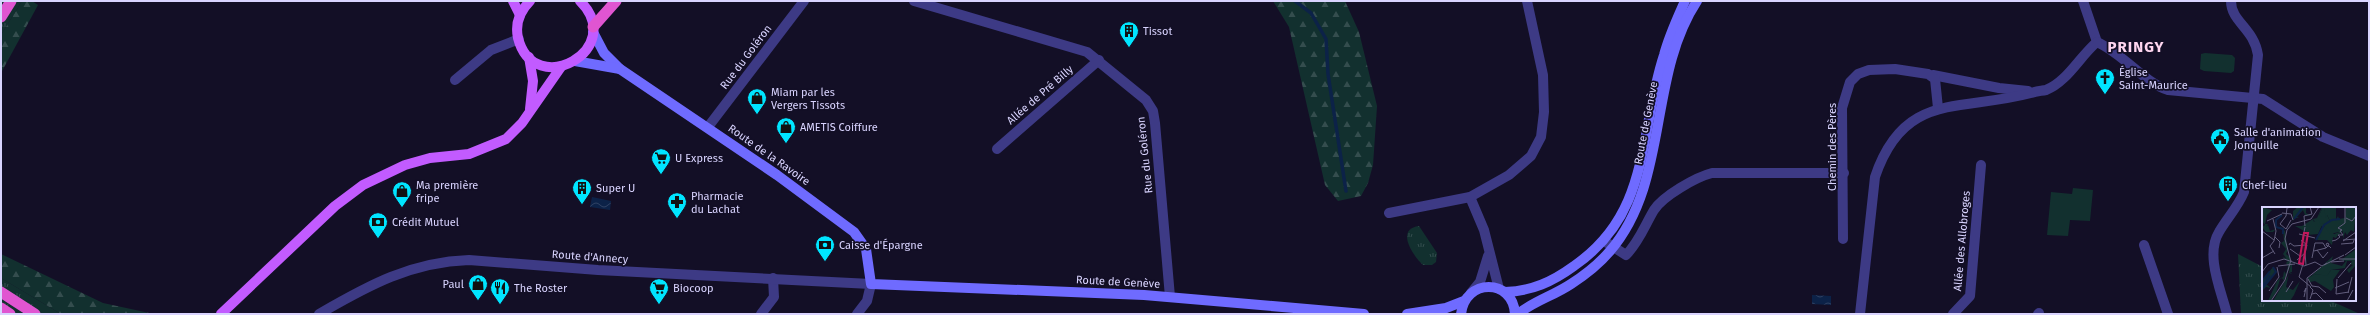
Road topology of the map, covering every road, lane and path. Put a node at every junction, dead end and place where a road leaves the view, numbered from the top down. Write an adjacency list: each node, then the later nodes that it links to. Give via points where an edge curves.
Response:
1 (11, 1): 14 (highway)
2 (513, 1): 13 (main road)
3 (530, 1): 13 (main road)
4 (580, 1): 15 (main road, Route de la Ravoire, via 589,12)
5 (616, 1): 15 (highway)
6 (804, 1): 29 (street, Rue du Goléron)
7 (914, 1): 19 (street, Rue du Goléron, via 1075,47)
8 (1527, 1): 34 (street, via 1543,75 1544,112 1541,137 1531,156 1520,167)
9 (1685, 1): 37 (main road, Route de Genève, via 1663,55 1637,182 1627,205)
10 (1697, 1): 39 (main road, Route de Genève, via 1672,56 1645,187 1636,212)
11 (2083, 1): 17 (street)
12 (2231, 1): 26 (street, via 2235,16 2252,34 2256,45 2258,55)
13 (520, 15): 16 (main road, via 517,27)
14 (1, 17)
15 (593, 30): 20 (main road, via 587,49); 22 (main road, Route de la Ravoire, via 604,53)
16 (519, 39): 18 (main road); 24 (street, via 491,50)
17 (2097, 42): 25 (street, via 2084,52 2053,86); 26 (street, via 2120,55 2159,87)
18 (529, 56): 21 (main road, via 546,66); 28 (main road, via 533,81)
19 (1099, 60): 30 (street, Allée de Pré Billy); 46 (street, Rue du Goléron, via 1146,100 1153,111)
20 (575, 61): 21 (main road); 22 (main road, Route de la Ravoire)
21 (561, 67): 28 (main road)
22 (620, 69): 29 (main road, Route de la Ravoire)
23 (1933, 75): 25 (street, Chemin des Pères, via 2000,88); 27 (street); 33 (street, Chemin des Pères, via 1895,69 1869,70 1858,74 1850,82 1842,108)
24 (455, 80)
25 (2036, 91): 27 (street, via 1996,101)
26 (2254, 98): 31 (street, via 2271,103 2323,137); 62 (street, via 2244,192 2219,231 2213,248)
27 (1938, 108): 59 (street, via 1920,115 1905,126 1882,156 1872,192)
28 (530, 109): 51 (main road, via 515,133 499,144 469,154 416,161 363,185 336,206)
29 (708, 127): 42 (main road, Route de la Ravoire, via 854,232 866,249)
30 (997, 149)
31 (2369, 156)
32 (1981, 165): 60 (street, Allée des Allobroges, via 1970,296)
33 (1844, 173): 36 (street, Chemin des Pères); 39 (street, via 1712,173 1698,176 1655,208 1626,255)
34 (1470, 197): 35 (street); 40 (street, via 1484,230)
35 (1389, 213)
36 (1842, 239)
37 (1604, 241): 39 (street); 43 (main road, Route de Genève, via 1565,273 1539,288 1524,291)
38 (2144, 245): 61 (street)
39 (1613, 247): 58 (main road, Route de Genève, via 1599,264 1570,285)
40 (1489, 254): 43 (street); 45 (street, via 1480,282)
41 (773, 278): 42 (street, Route d'Annecy); 52 (street, Route d'Annecy, via 452,260 407,269 388,276); 53 (street, via 774,297)
42 (871, 284): 46 (main road, Route de Genève); 54 (street, via 867,301)
43 (1502, 290): 45 (main road, Route de Genève, via 1486,287); 58 (main road, Route de Genève, via 1513,303)
44 (1, 292): 50 (highway)
45 (1471, 293): 47 (main road)
46 (1170, 297): 55 (main road, Route de Genève)
47 (1464, 301): 56 (main road, via 1446,308); 57 (main road)
48 (1, 308): 49 (highway)
49 (10, 314)
50 (35, 314)
51 (221, 314)
52 (319, 314)
53 (761, 314)
54 (857, 314)
55 (1364, 314)
56 (1407, 314)
57 (1461, 314)
58 (1517, 314)
59 (1860, 314)
60 (1953, 314)
61 (2168, 314)
62 (2227, 314)

